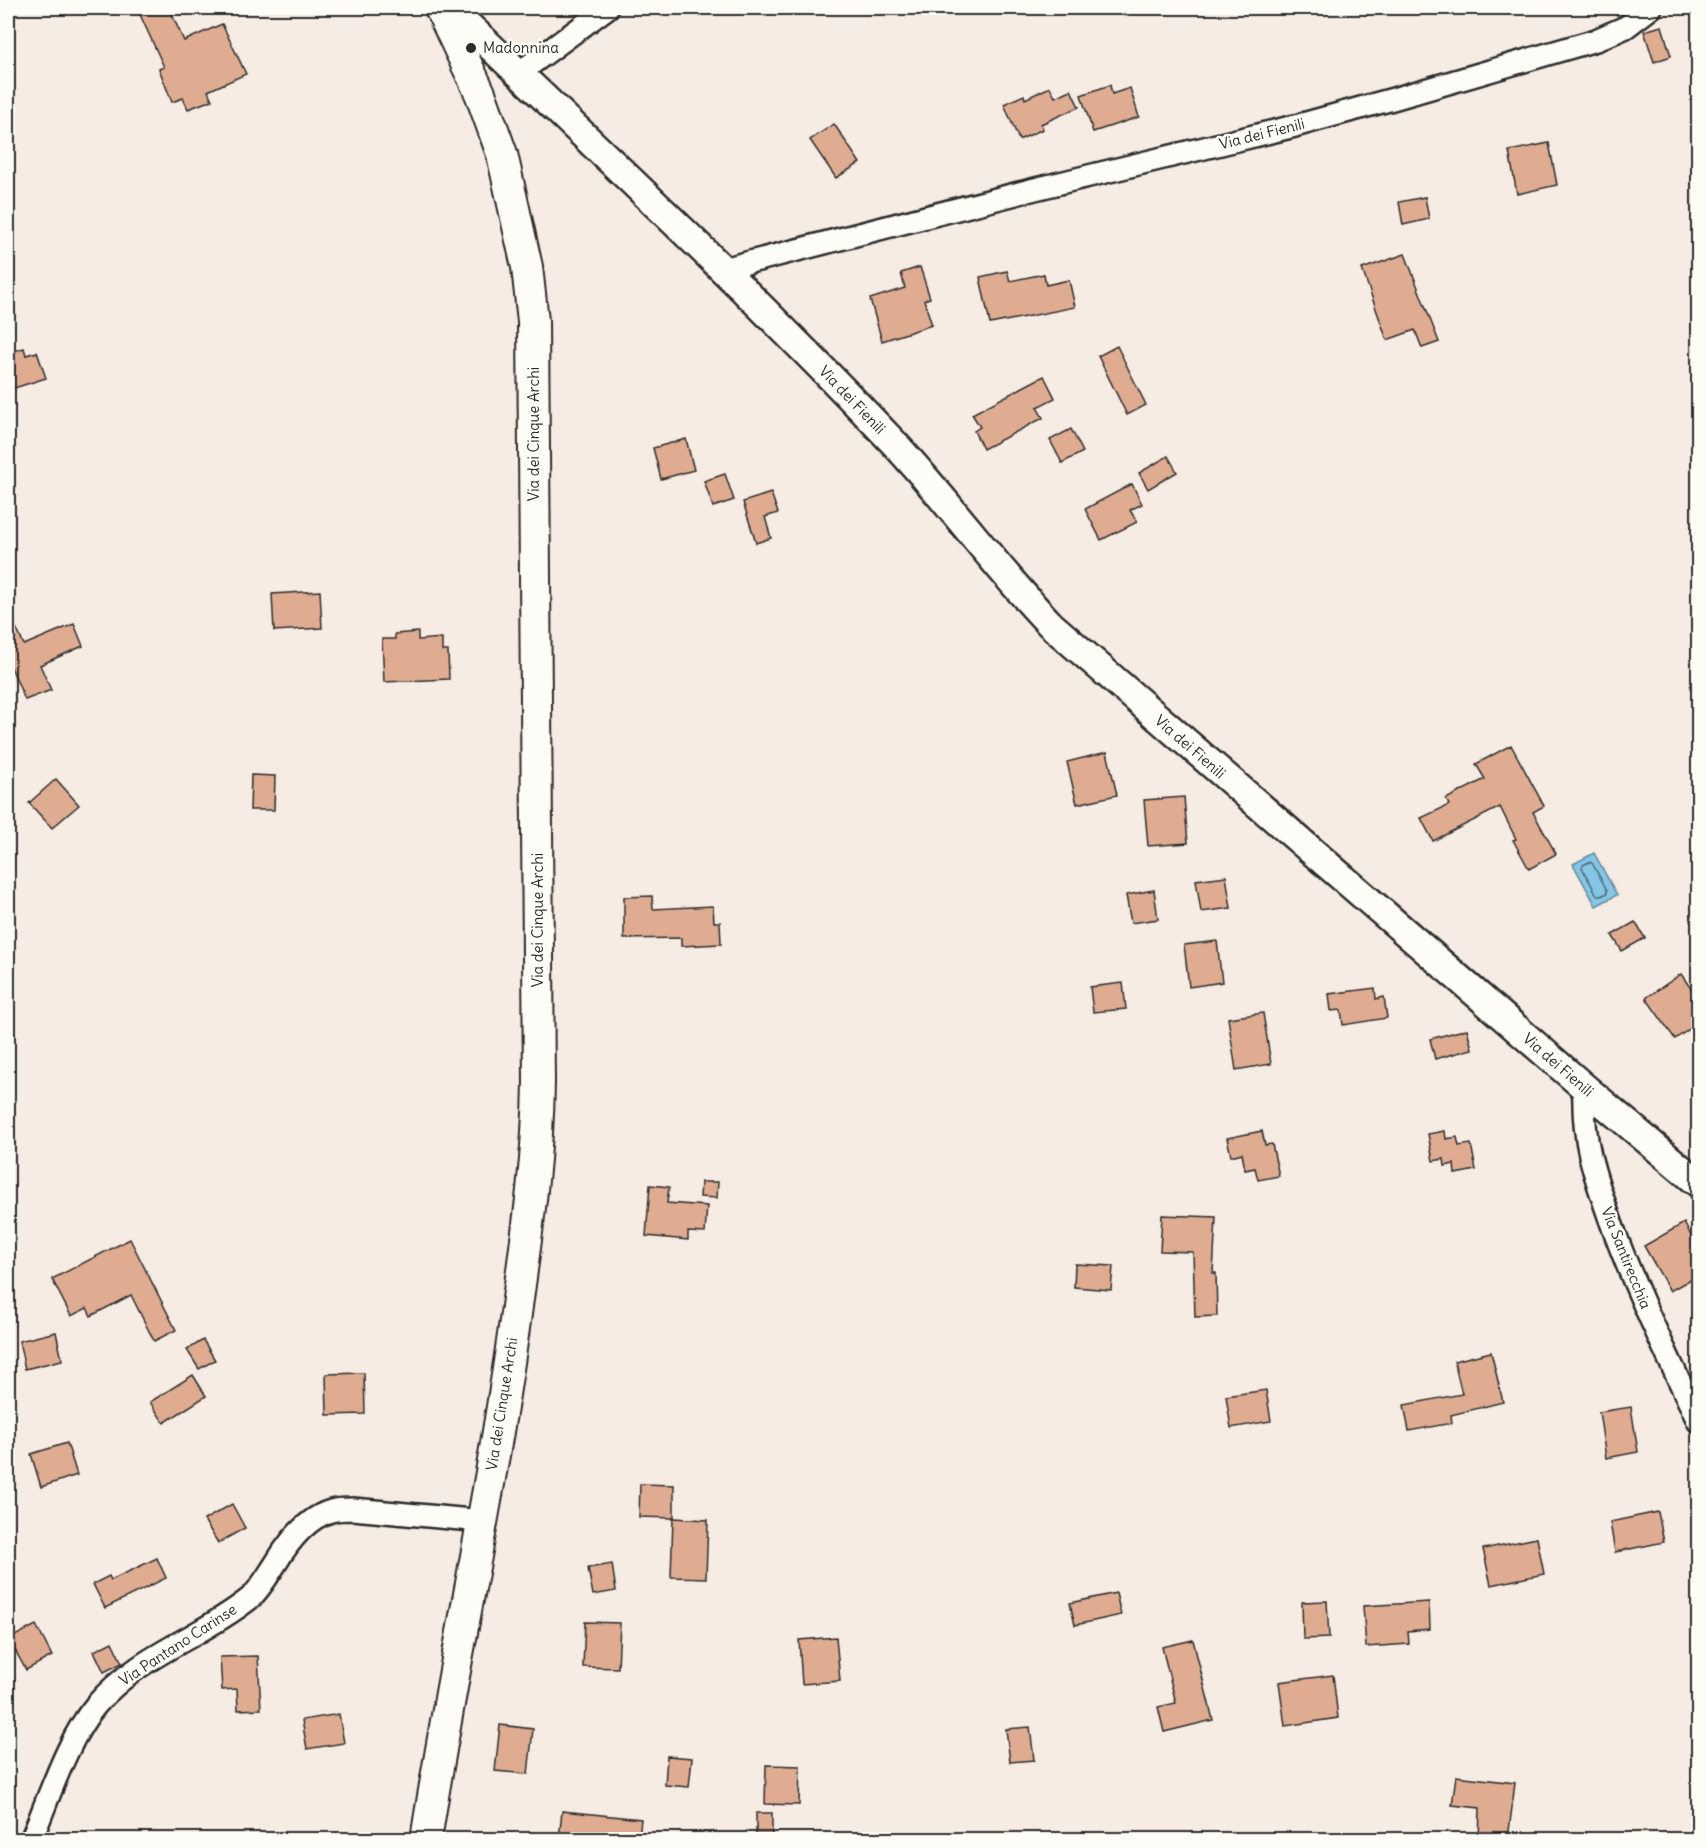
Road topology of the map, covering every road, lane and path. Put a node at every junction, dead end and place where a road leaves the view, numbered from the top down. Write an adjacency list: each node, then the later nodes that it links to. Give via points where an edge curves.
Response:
1 (440, 8): 10 (main road, Via dei Cinque Archi, via 480,93 502,154 526,259 533,321 538,1123 508,1371)
2 (450, 8): 5 (street, Via dei Fienili)
3 (607, 8): 5 (street)
4 (1651, 8): 6 (street, Via dei Fienili, via 1626,27 1596,40 1371,106)
5 (519, 73): 6 (street, Via dei Fienili)
6 (723, 269): 7 (street, Via dei Fienili, via 906,457 1051,625)
7 (1584, 1087): 8 (street, Via dei Fienili); 9 (street, Via Santirecchia, via 1585,1139 1595,1176 1632,1278)
8 (1698, 1183)
9 (1698, 1421)
10 (483, 1521): 11 (street, Via Pantano Carinse, via 353,1509 333,1510 310,1522 251,1598 137,1668 96,1705 72,1743); 12 (main road, Via dei Cinque Archi)
11 (31, 1839)
12 (426, 1839)

